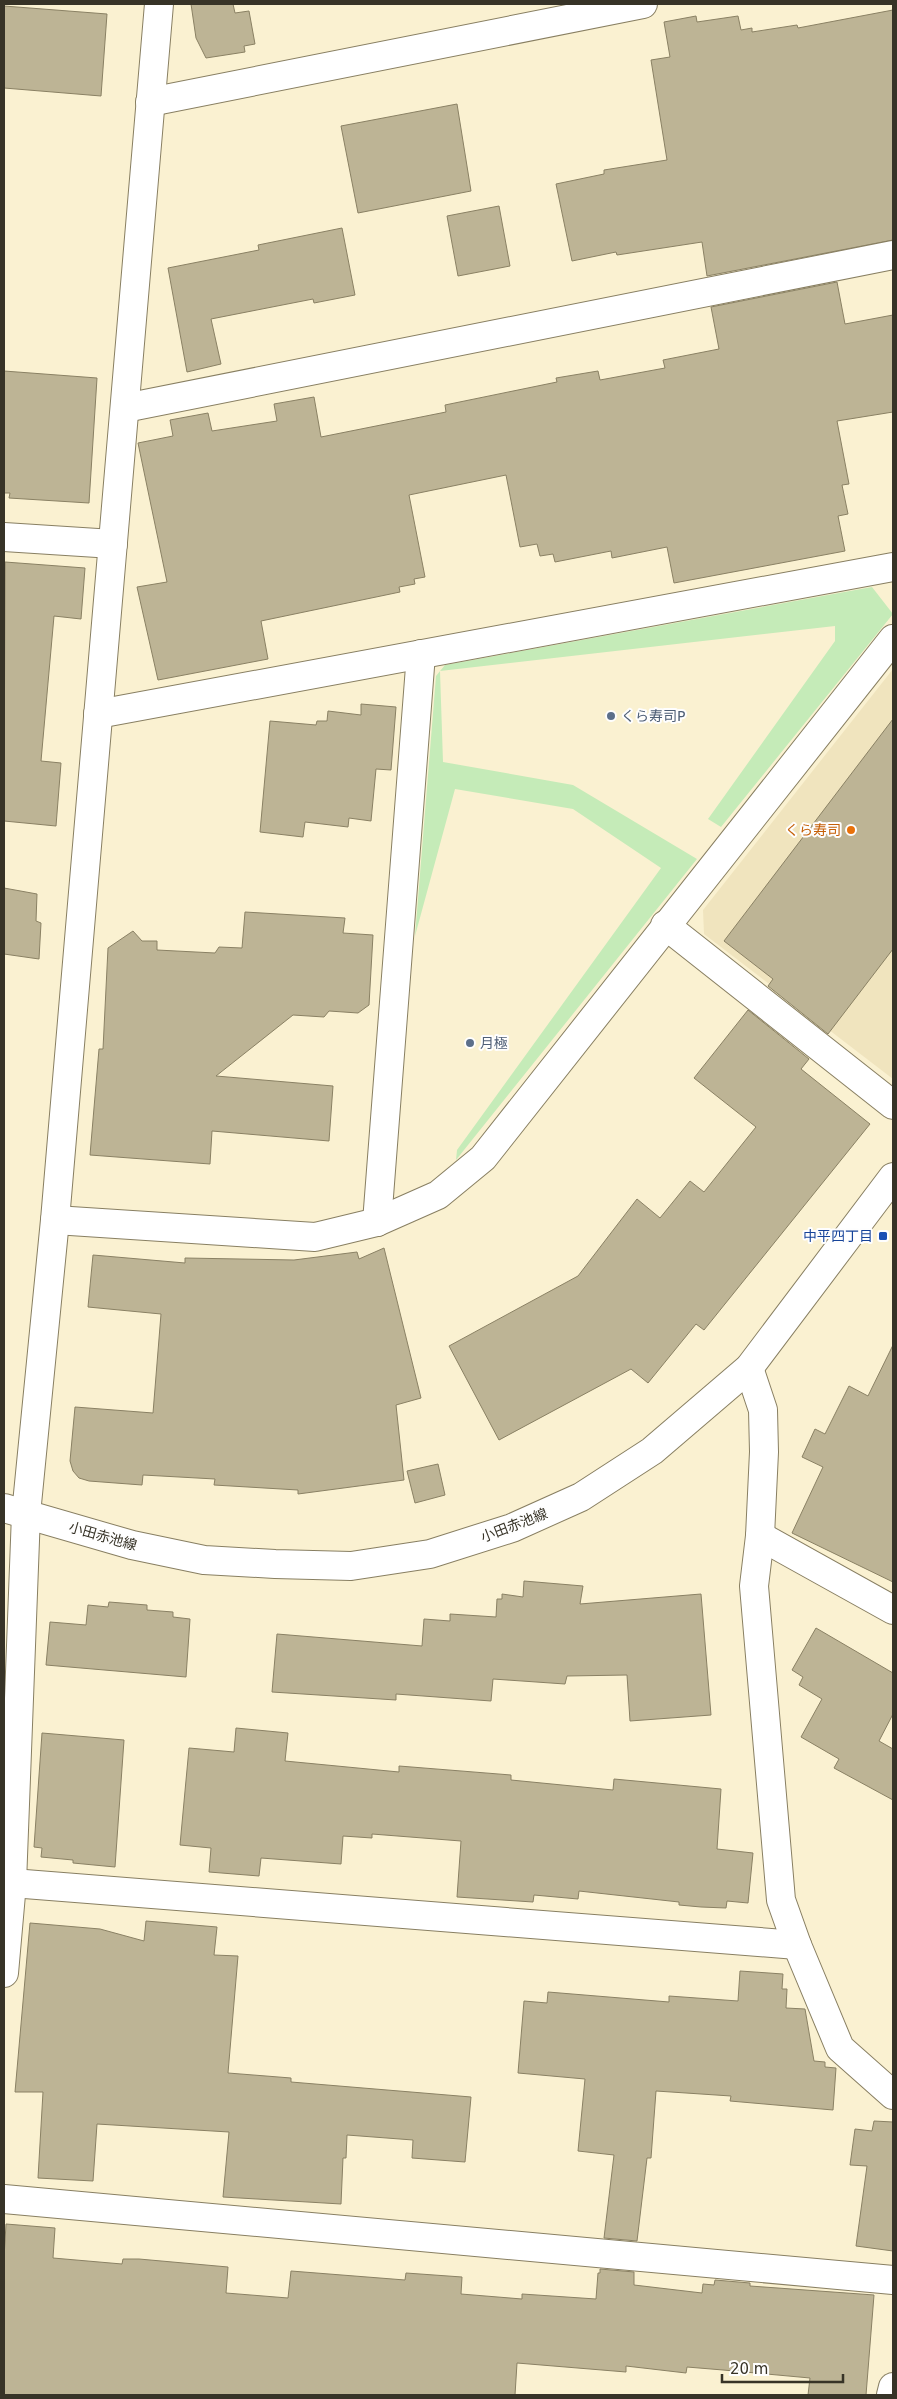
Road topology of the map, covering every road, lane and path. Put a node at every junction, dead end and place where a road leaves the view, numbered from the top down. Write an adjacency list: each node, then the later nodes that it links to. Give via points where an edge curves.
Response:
1 (159, 4): 3 (street)
2 (643, 4): 3 (street)
3 (150, 102): 5 (street)
4 (893, 255): 5 (street)
5 (125, 408): 7 (street)
6 (4, 537): 7 (street)
7 (113, 544): 11 (street)
8 (893, 568): 10 (street)
9 (893, 638): 12 (street)
10 (421, 654): 11 (street); 16 (street)
11 (98, 714): 15 (street)
12 (665, 926): 13 (street); 16 (street, via 483,1158 438,1195)
13 (893, 1105)
14 (893, 1177): 17 (street, 小田赤池線)
15 (55, 1220): 16 (street, via 315,1237); 18 (street)
16 (377, 1222)
17 (749, 1368): 18 (street, 小田赤池線, via 652,1451 581,1497 512,1528 430,1554 352,1566 204,1560 132,1546); 19 (street, via 763,1410)
18 (15, 1511): 21 (street)
19 (760, 1536): 20 (street); 22 (street, via 754,1586 778,1872 781,1900)
20 (893, 1610)
21 (12, 1883): 22 (street); 23 (street)
22 (797, 1945): 24 (street, via 840,2048)
23 (4, 1973)
24 (893, 2095)
25 (4, 2199): 26 (street)
26 (893, 2280)
27 (893, 2387): 28 (street)
28 (891, 2395)

